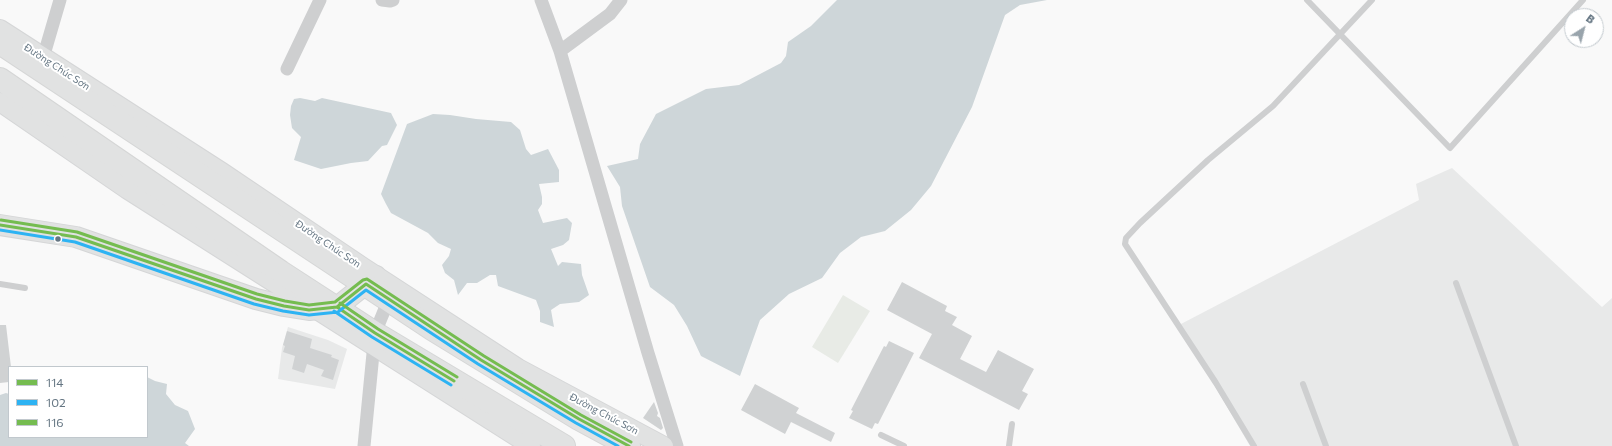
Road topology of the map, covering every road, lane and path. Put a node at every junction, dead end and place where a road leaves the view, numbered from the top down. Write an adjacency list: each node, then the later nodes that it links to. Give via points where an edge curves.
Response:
1 (60, 0): 14 (street)
2 (320, 0): 15 (street)
3 (382, 0): 4 (street)
4 (392, 0)
5 (541, 0): 13 (street)
6 (621, 0): 13 (street, via 610,14)
7 (1307, 0): 11 (lane)
8 (1372, 0): 11 (lane)
9 (1583, 0): 11 (lane, via 1450,148)
10 (0, 29): 14 (street, Đường Chúc Sơn)
11 (1341, 34): 37 (lane, via 1273,106 1208,160 1126,238 1125,244)
12 (0, 43): 19 (highway, Đường Chúc Sơn)
13 (560, 51): 34 (street)
14 (43, 58): 19 (street, Đường Chúc Sơn, via 222,172)
15 (287, 69)
16 (0, 78): 24 (highway, via 281,272)
17 (0, 102): 24 (street, via 128,190)
18 (0, 225): 24 (main road, via 76,237 256,299 309,310)
19 (371, 280): 23 (highway, Đường Chúc Sơn); 24 (main road)
20 (1456, 283): 39 (lane)
21 (0, 284): 22 (lane)
22 (25, 288)
23 (391, 293): 25 (street); 32 (highway, Đường Chúc Sơn, via 481,360); 33 (street, Đường Chúc Sơn, via 518,368)
24 (327, 308): 25 (highway)
25 (374, 340): 29 (street); 30 (street); 31 (highway)
26 (1303, 384): 38 (lane)
27 (1012, 424): 36 (lane)
28 (881, 435): 35 (lane)
29 (364, 446)
30 (531, 446)
31 (564, 446)
32 (629, 446)
33 (664, 446)
34 (677, 446)
35 (904, 446)
36 (1009, 446)
37 (1254, 446)
38 (1326, 446)
39 (1516, 446)

